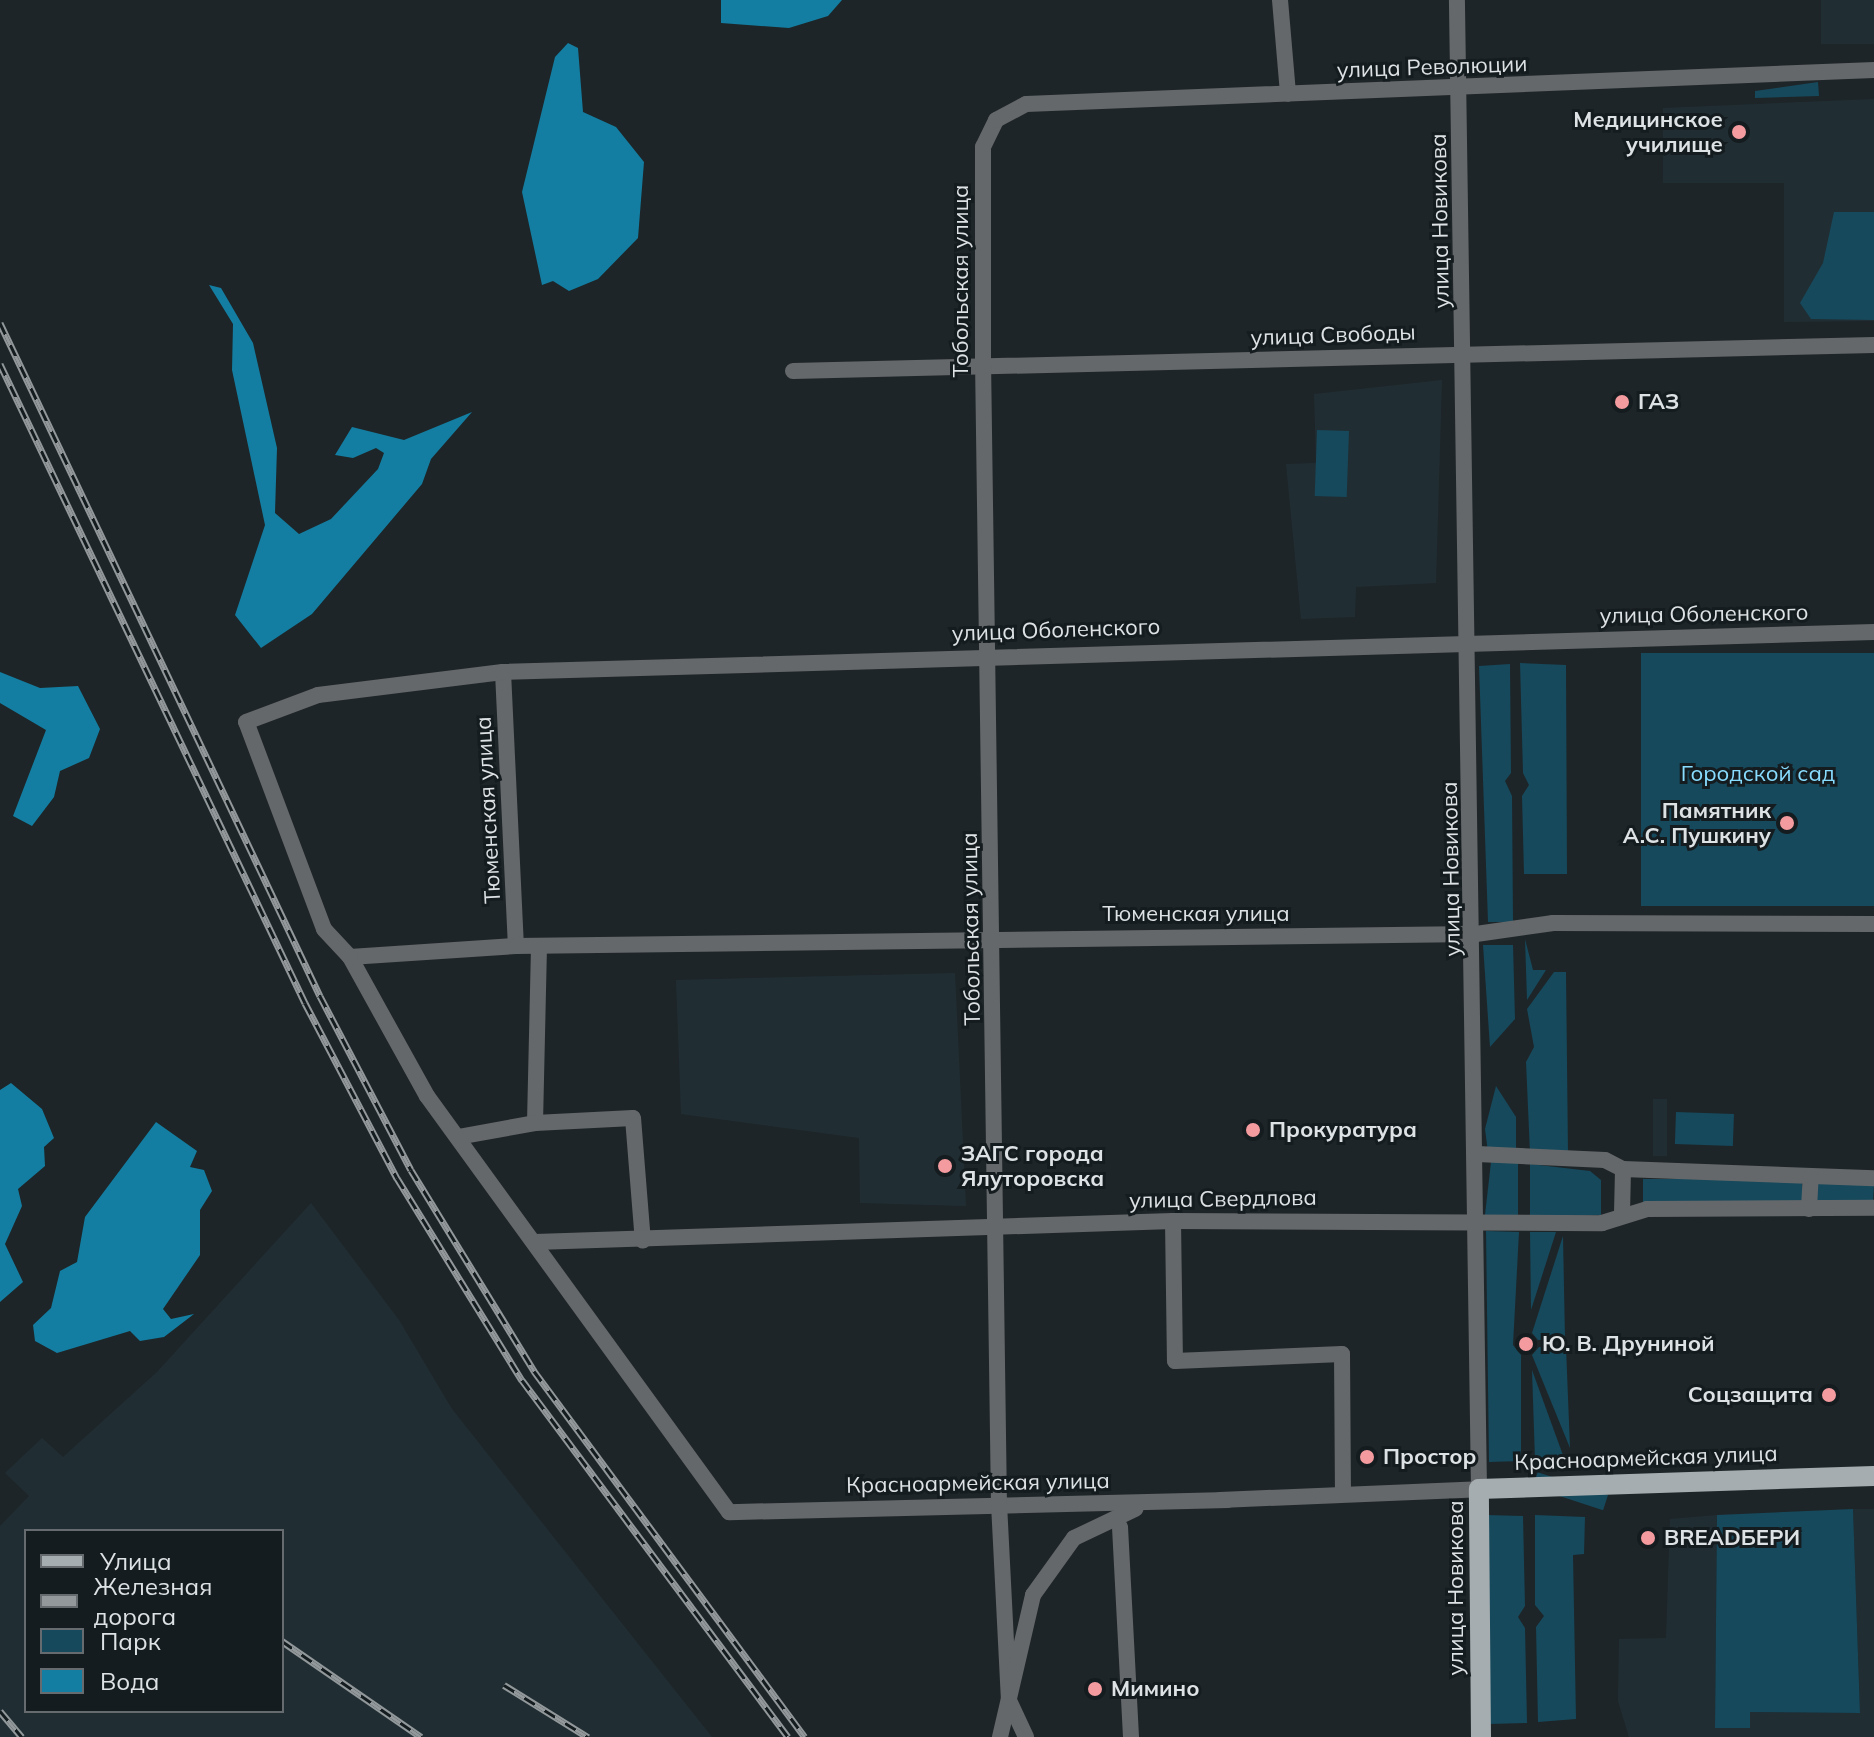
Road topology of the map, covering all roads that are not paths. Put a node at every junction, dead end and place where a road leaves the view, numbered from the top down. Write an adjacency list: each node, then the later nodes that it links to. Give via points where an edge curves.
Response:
1 (1280, 0): 5 (street)
2 (1457, 0): 4 (street, улица Новикова)
3 (1874, 70): 4 (street, улица Революции)
4 (1460, 88): 5 (street, улица Революции); 8 (street, улица Новикова)
5 (1288, 94): 6 (street, улица Революции, via 1026,104)
6 (996, 120): 9 (street, Тобольская улица, via 983,147)
7 (1874, 345): 8 (street, улица Свободы)
8 (1467, 353): 9 (street, улица Свободы); 12 (street, улица Новикова)
9 (983, 366): 10 (street, улица Свободы); 13 (street, Тобольская улица)
10 (793, 371)
11 (1874, 632): 12 (street, улица Оболенского)
12 (1470, 641): 13 (street, улица Оболенского); 16 (street, улица Новикова)
13 (989, 653): 14 (street, улица Оболенского); 17 (street, Тобольская улица)
14 (503, 672): 18 (street, Тюменская улица); 20 (street, улица Оболенского, via 318,695 246,722 324,929)
15 (1874, 924): 16 (street, Тюменская улица, via 1553,923)
16 (1476, 934): 17 (street, Тюменская улица); 23 (street, улица Новикова)
17 (993, 937): 19 (street, Тюменская улица); 32 (street, Тобольская улица)
18 (516, 946): 19 (street, Тюменская улица); 20 (street, Тюменская улица)
19 (539, 946): 21 (street)
20 (350, 957): 22 (street)
21 (535, 1123): 22 (street); 33 (street, via 633,1118)
22 (458, 1137): 34 (street)
23 (1477, 1154): 24 (street, via 1605,1160); 30 (street, улица Новикова)
24 (1623, 1169): 25 (street); 29 (street)
25 (1811, 1176): 26 (street); 28 (street)
26 (1874, 1178)
27 (1874, 1208): 28 (street, улица Свердлова)
28 (1809, 1209): 29 (street, улица Свердлова)
29 (1622, 1214): 30 (street, улица Свердлова, via 1602,1223)
30 (1477, 1219): 31 (street, улица Свердлова); 36 (street, улица Новикова)
31 (1173, 1221): 32 (street, улица Свердлова); 37 (street, via 1175,1361 1342,1354)
32 (995, 1227): 33 (street, улица Свердлова); 39 (street, Тобольская улица)
33 (643, 1241): 34 (street, улица Свердлова)
34 (535, 1242): 39 (street, Красноармейская улица, via 729,1512)
35 (1874, 1476): 36 (main road, Красноармейская улица)
36 (1479, 1489): 37 (street, Красноармейская улица); 44 (main road, улица Новикова)
37 (1343, 1493): 38 (street, Красноармейская улица)
38 (1228, 1500): 39 (street, Красноармейская улица); 41 (street, Красноармейская улица, bridge, via 1135,1509 1074,1538 1039,1583)
39 (999, 1506): 42 (street, Тобольская улица, via 1009,1701)
40 (1120, 1527): 43 (street)
41 (1000, 1737)
42 (1026, 1737)
43 (1131, 1737)
44 (1481, 1737)

